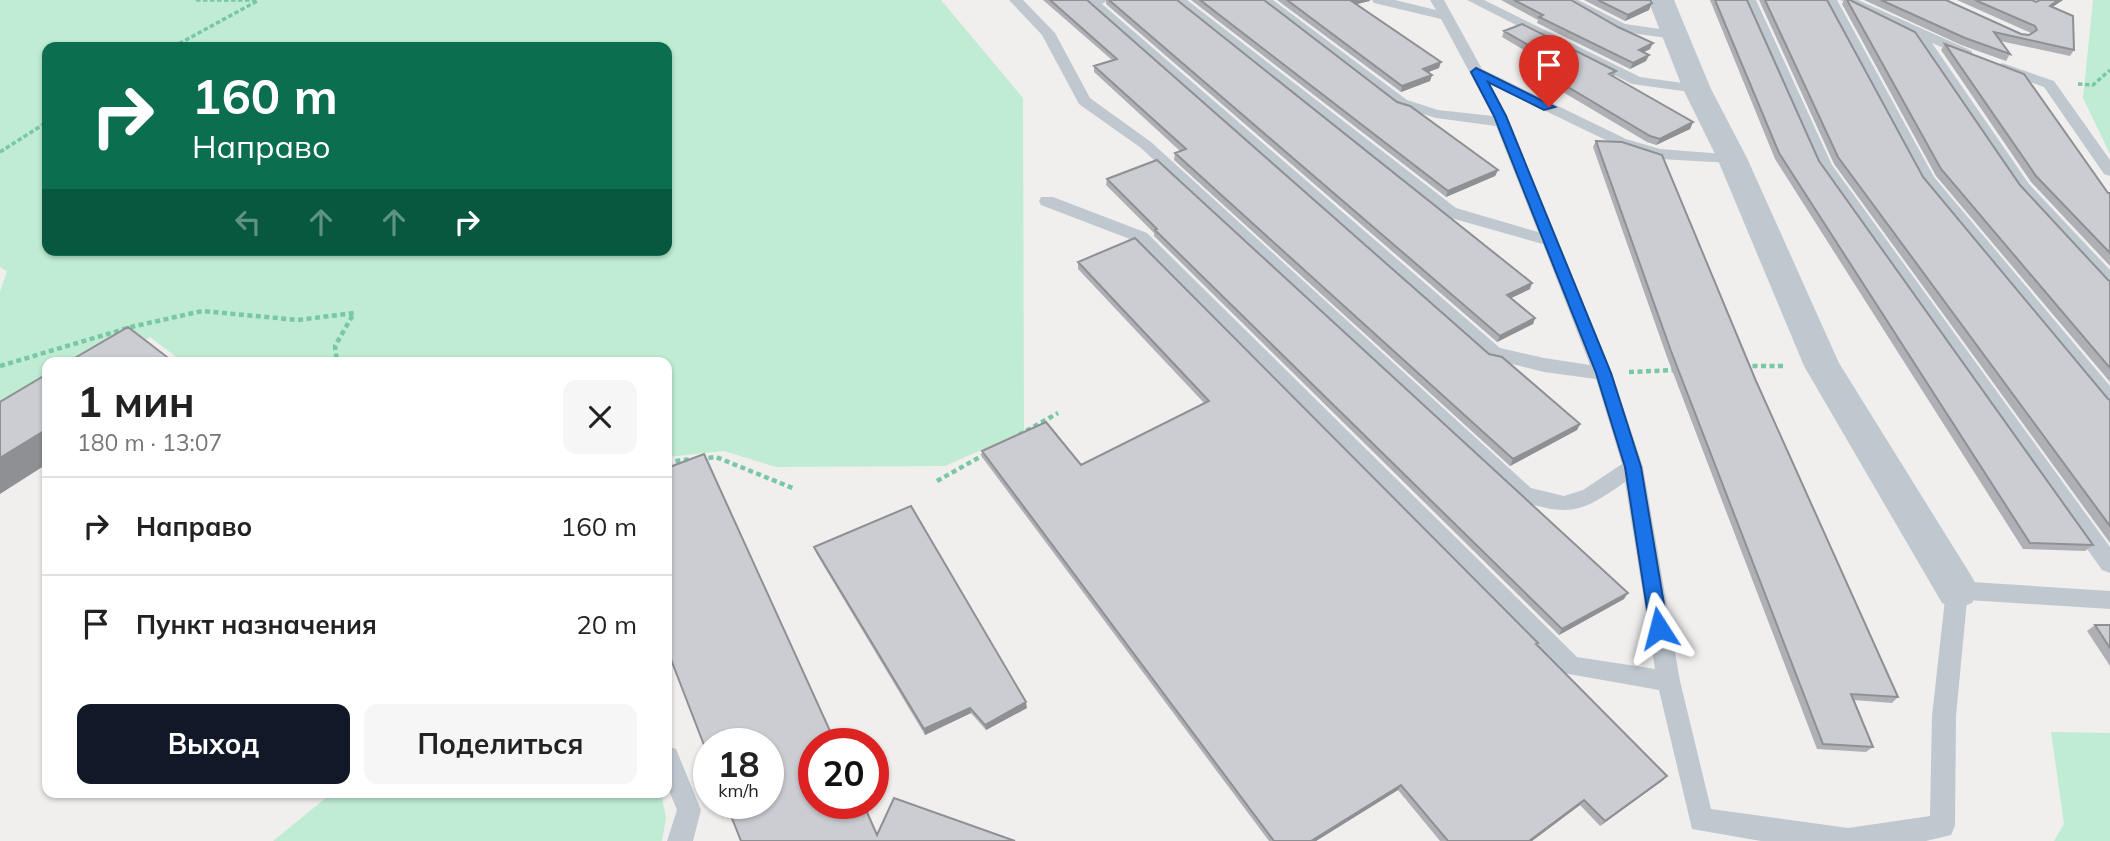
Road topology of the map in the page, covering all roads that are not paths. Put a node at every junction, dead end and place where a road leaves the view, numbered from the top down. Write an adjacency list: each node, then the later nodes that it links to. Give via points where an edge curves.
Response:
1 (1016, 0): 26 (lane, via 1048,33 1084,101 1146,145 1525,494 1564,504 1590,496)
2 (1179, 0): 22 (lane, via 1450,212)
3 (1265, 0): 18 (lane, via 1402,103 1436,114)
4 (1379, 0): 13 (lane)
5 (1437, 0): 13 (lane)
6 (1474, 0): 17 (lane, via 1637,81)
7 (1568, 0): 15 (lane, via 1622,28)
8 (1661, 0): 15 (street)
9 (1749, 0): 27 (lane, via 1825,166)
10 (1830, 0): 25 (lane, via 1927,179)
11 (1847, 0): 14 (lane)
12 (1095, 1): 24 (lane, via 1494,353)
13 (1447, 18): 16 (lane)
14 (1919, 34): 20 (lane, via 2049,84); 23 (lane, via 2023,187)
15 (1674, 35): 17 (street)
16 (1476, 72): 18 (lane); 19 (lane, via 1620,142 1659,154)
17 (1697, 89): 19 (street)
18 (1502, 122): 22 (lane)
19 (1732, 158): 28 (street, via 1822,366)
20 (2110, 171)
21 (1047, 201): 30 (lane, via 1141,237 1571,666)
22 (1551, 241): 24 (lane)
23 (2110, 281)
24 (1603, 373): 26 (lane)
25 (2110, 399)
26 (1633, 467): 30 (lane)
27 (2110, 564)
28 (1957, 590): 29 (lane); 30 (lane, via 1944,716 1942,826 1847,841 1701,820)
29 (2110, 600)
30 (1668, 681)
31 (672, 769): 32 (lane, via 690,810)
32 (680, 841)

